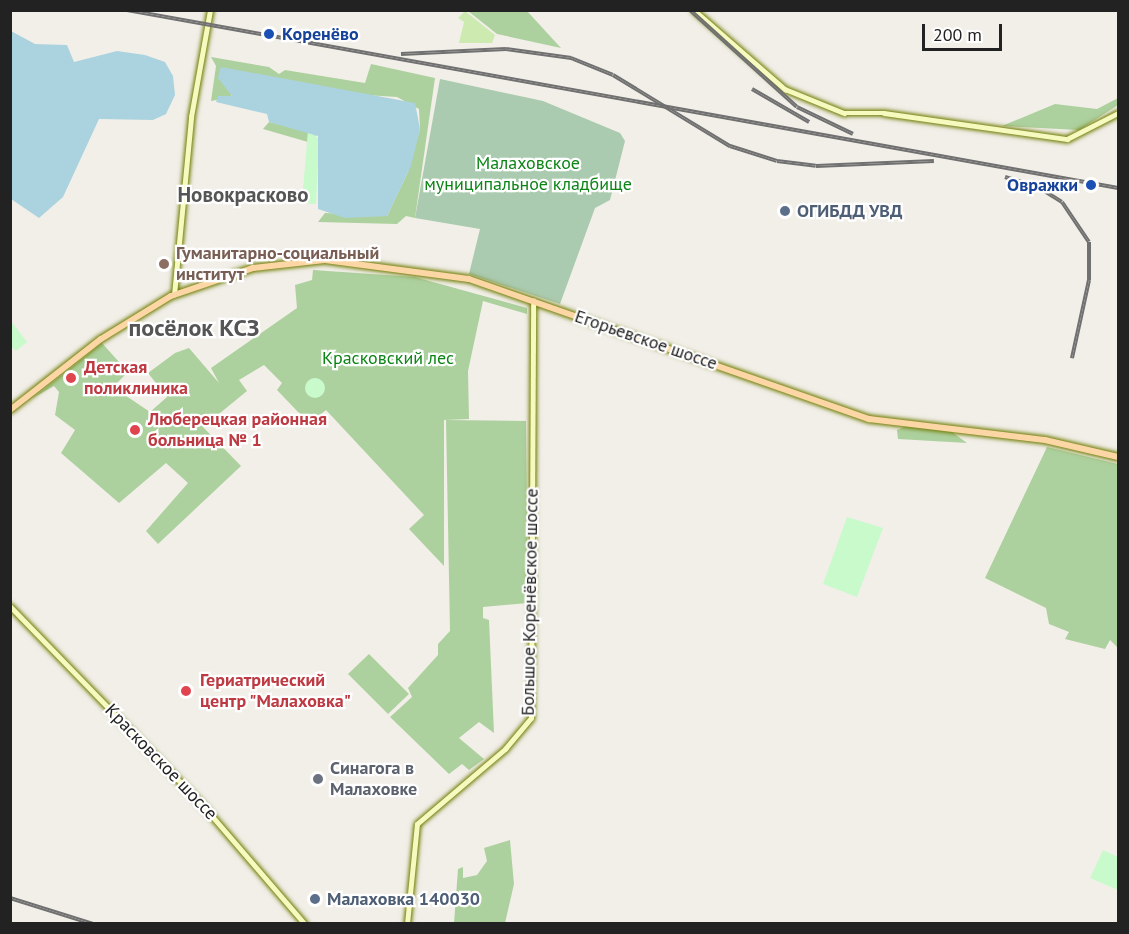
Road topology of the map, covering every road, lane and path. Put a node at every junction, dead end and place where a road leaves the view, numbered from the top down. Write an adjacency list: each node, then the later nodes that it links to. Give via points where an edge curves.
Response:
1 (210, 10): 4 (main road, via 191,117)
2 (694, 10): 3 (main road, via 785,89 844,113 884,113 1067,139)
3 (1119, 112)
4 (174, 295): 5 (main road, Егорьевское шоссе, via 253,268 307,259 431,270); 6 (main road, Егорьевское шоссе, via 107,334)
5 (533, 300): 7 (main road, Егорьевское шоссе, via 859,416 1046,440); 10 (main road, Большое Коренёвское шоссе, via 531,718 505,749 417,824)
6 (10, 410)
7 (1119, 457)
8 (10, 606): 9 (main road, Красковское шоссе, via 201,803)
9 (305, 924)
10 (407, 924)

